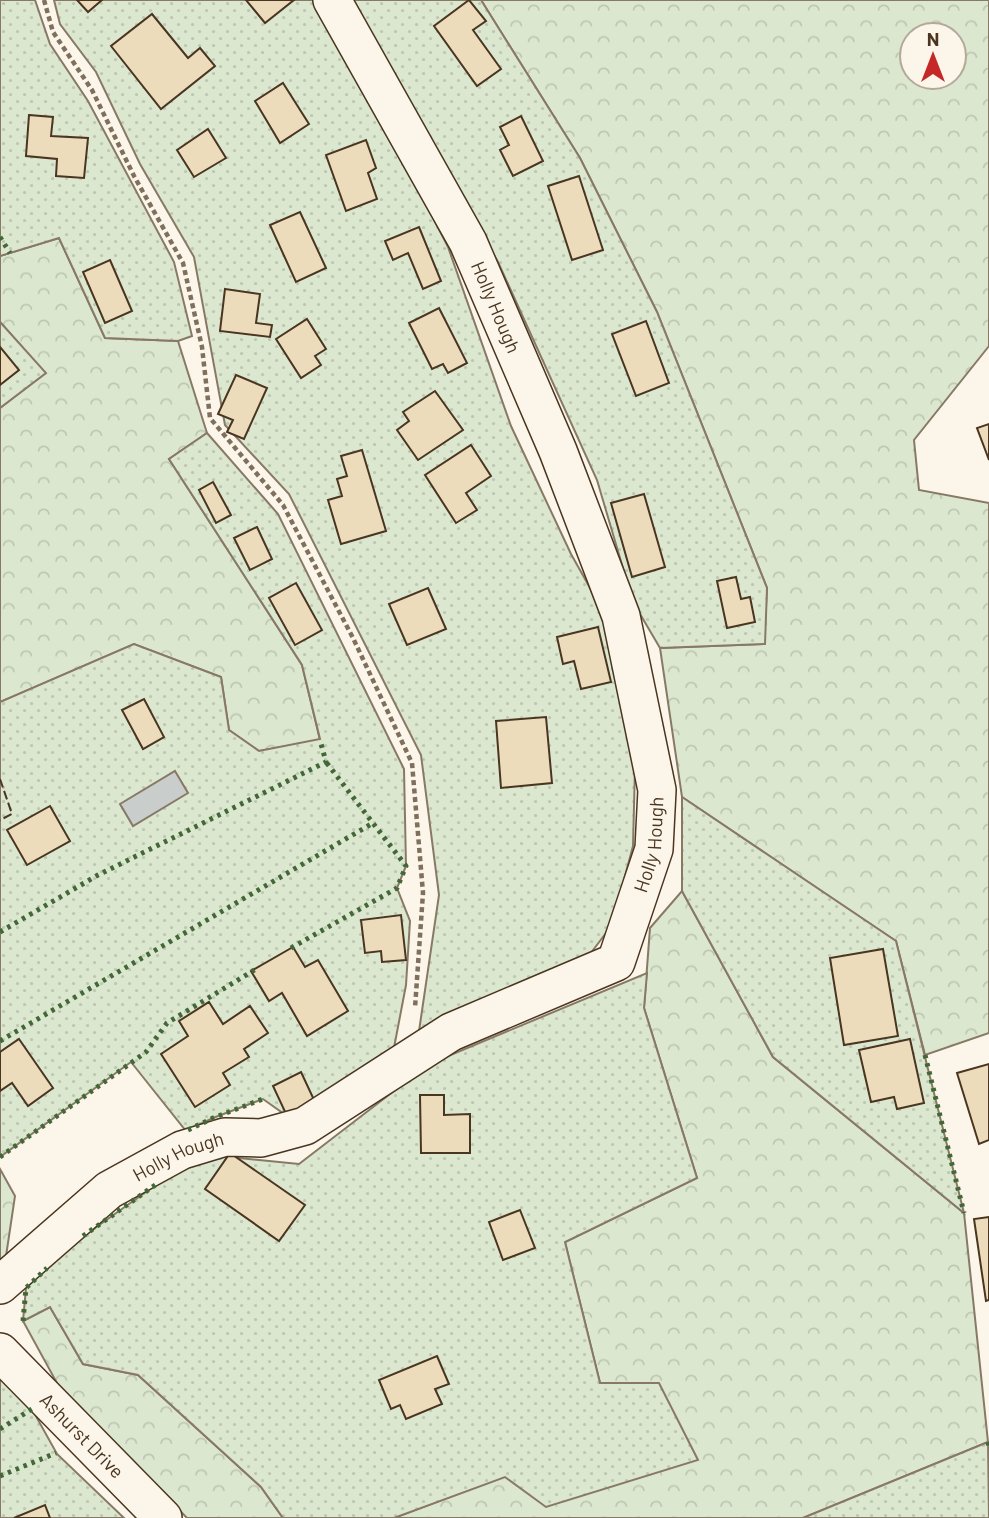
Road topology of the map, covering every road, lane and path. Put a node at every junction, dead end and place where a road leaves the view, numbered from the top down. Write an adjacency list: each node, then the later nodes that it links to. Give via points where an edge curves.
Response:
1 (44, 0): 3 (path, via 52,33 92,90 183,263 202,347 210,418 283,505 412,763 423,893 415,1007)
2 (332, 0): 3 (street, Holly Hough, via 468,242 558,451 621,615 657,790 654,849 616,962 451,1032)
3 (398, 1066): 4 (street, Holly Hough, via 305,1126 261,1138 225,1137 182,1150 109,1190)
4 (0, 1285)
5 (0, 1352): 6 (street, Ashurst Drive)
6 (163, 1518)

